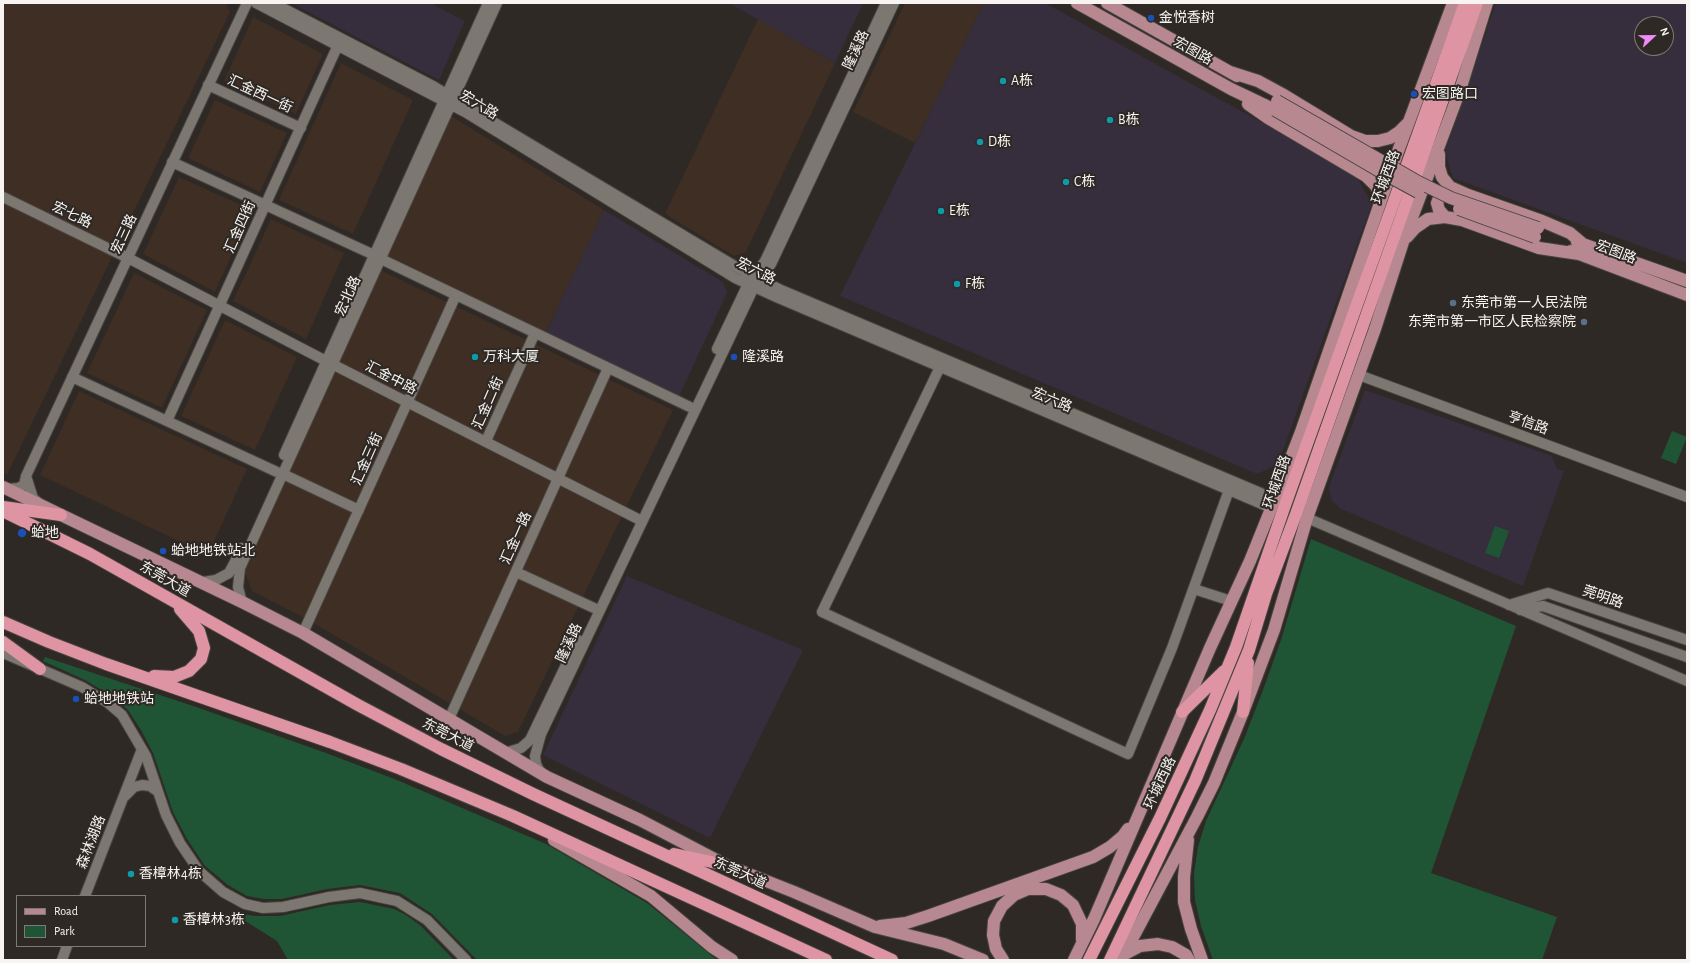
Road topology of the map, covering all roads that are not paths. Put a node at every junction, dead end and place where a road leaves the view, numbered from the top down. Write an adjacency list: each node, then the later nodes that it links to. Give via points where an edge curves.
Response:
1 (247, 3): 16 (street, 宏三路)
2 (256, 3): 14 (street, 宏六路)
3 (273, 3): 18 (street, 宏六路)
4 (488, 3): 18 (street, 宏北路)
5 (497, 3): 18 (street, 宏北路)
6 (886, 3): 35 (street, 隆溪路)
7 (894, 3): 35 (street, 隆溪路, via 771,264)
8 (1076, 3): 17 (main road, 宏图路)
9 (1107, 3): 15 (main road, 宏图路)
10 (1453, 3): 20 (main road)
11 (1466, 3): 80 (highway, 环城西路)
12 (1477, 3): 77 (highway, 环城西路, via 1266,594)
13 (1487, 3): 23 (main road)
14 (338, 45): 18 (street, 宏六路); 21 (street, 汇金四街)
15 (1230, 72): 19 (main road, 宏图路); 22 (main road, via 1258,81 1351,136)
16 (208, 85): 21 (street, 汇金西一街); 24 (street, 宏三路)
17 (1231, 89): 19 (main road, 宏图路); 25 (main road, via 1268,118)
18 (449, 99): 33 (street, 宏北路); 35 (street, 宏六路)
19 (1276, 105): 32 (main road, 宏图路, bridge, via 1451,198)
20 (1409, 122): 22 (main road, via 1390,138 1378,141); 28 (main road)
21 (301, 128): 29 (street, 汇金四街)
22 (1365, 140): 25 (main road, via 1374,145 1378,154 1376,163 1363,170)
23 (1439, 149): 26 (main road, via 1438,167 1442,177 1450,187); 31 (main road)
24 (172, 162): 29 (street); 34 (street, 宏三路)
25 (1352, 167): 28 (main road, via 1376,186)
26 (1463, 193): 30 (main road, via 1442,193 1437,203 1439,210); 32 (main road, via 1570,233)
27 (3, 197): 34 (street, 宏七路)
28 (1382, 199): 56 (main road, via 1301,432)
29 (266, 205): 33 (street); 39 (street, 汇金四街)
30 (1446, 217): 31 (main road, via 1428,219); 32 (main road, via 1462,220 1538,248)
31 (1404, 239): 44 (main road)
32 (1581, 249): 36 (main road, 宏图路); 38 (main road, 宏图路)
33 (377, 257): 37 (street); 41 (street, 宏北路)
34 (128, 258): 39 (street, 汇金中路); 45 (street, 宏三路)
35 (754, 281): 42 (street, 宏六路); 47 (street, 隆溪路); 56 (street, 宏六路, via 786,292); 63 (street, 隆溪路)
36 (1687, 281)
37 (456, 295): 40 (street); 46 (street, 汇金三街)
38 (1687, 295)
39 (220, 306): 41 (street, 汇金中路); 48 (street, 汇金四街)
40 (535, 333): 43 (street); 49 (street, 汇金二街)
41 (330, 362): 46 (street, 汇金中路); 50 (street, 宏北路)
42 (940, 367): 54 (street, 宏六路); 66 (street, via 822,612 1128,754)
43 (608, 368): 47 (street); 52 (street, 汇金一路)
44 (1359, 375): 55 (street, 亨信路); 62 (main road)
45 (72, 377): 48 (street); 51 (street, 宏三路)
46 (408, 402): 49 (street, 汇金中路); 59 (street, 汇金三街)
47 (690, 407): 63 (street, 隆溪路)
48 (167, 421): 50 (street)
49 (486, 441): 52 (street, 汇金中路)
50 (280, 473): 59 (street); 65 (street, 宏北路, via 234,566 223,577); 69 (street, 宏北路, via 240,568 238,587)
51 (26, 476): 53 (street, 宏三路, via 24,485); 57 (street, via 33,498)
52 (558, 478): 63 (street, 汇金中路); 64 (street, 汇金一路)
53 (6, 488): 57 (main road)
54 (1229, 490): 56 (street, 宏六路); 66 (street)
55 (1687, 496)
56 (1273, 504): 68 (main road)
57 (42, 506): 61 (main road)
58 (3, 507): 61 (highway)
59 (359, 510): 74 (street, 汇金三街)
60 (3, 511): 67 (highway, 东莞大道, via 90,554)
61 (61, 515): 65 (main road)
62 (1307, 518): 70 (street); 85 (main road, via 1276,624)
63 (640, 519): 71 (street, 隆溪路); 89 (street, 隆溪路, via 541,734 535,756 539,770)
64 (516, 572): 71 (street); 86 (street, 汇金一路)
65 (203, 582): 69 (main road)
66 (1194, 589): 68 (street)
67 (167, 597): 82 (highway, via 186,614 199,631 204,648 201,659 189,671 174,677); 95 (highway, 东莞大道, via 441,749)
68 (1231, 601): 84 (main road)
69 (244, 603): 74 (main road)
70 (1509, 605): 72 (street); 75 (street, 莞明路, via 1548,593)
71 (594, 608): 88 (street, 隆溪路, via 530,740 521,748)
72 (1520, 610): 79 (street, 莞明路, via 1543,606); 83 (street)
73 (3, 622): 82 (highway)
74 (303, 633): 86 (main road)
75 (1687, 640)
76 (3, 642): 81 (highway)
77 (1249, 650): 85 (highway); 111 (highway, 环城西路, via 1195,781)
78 (3, 653): 81 (street)
79 (1687, 657)
80 (1228, 667): 84 (highway); 110 (highway, 环城西路, via 1160,818)
81 (40, 669): 87 (street, via 82,687 108,704 122,715)
82 (137, 675): 92 (highway, via 330,742)
83 (1687, 682)
84 (1182, 712): 93 (main road)
85 (1243, 712): 94 (main road, via 1214,783)
86 (449, 719): 88 (main road)
87 (142, 749): 90 (street); 91 (street, 森林湖路)
88 (506, 753): 89 (main road)
89 (547, 777): 96 (main road, via 640,820)
90 (157, 791): 91 (street, 森林湖路, via 150,786 138,786 127,792); 104 (street, via 180,843 199,871 224,892 244,904 263,908 283,907 329,897 360,894 391,899 427,920)
91 (123, 799): 97 (street, 森林湖路)
92 (513, 816): 105 (main road, via 651,896 712,947); 106 (highway)
93 (1136, 818): 98 (main road, via 1123,836 1093,857 928,916 900,924); 99 (main road)
94 (1189, 831): 102 (main road); 113 (main road, via 1184,902)
95 (650, 848): 96 (highway); 107 (highway, 东莞大道)
96 (726, 865): 98 (main road)
97 (85, 895)
98 (875, 927): 108 (main road, via 944,944)
99 (1082, 943): 101 (main road); 109 (main road, via 1082,924 1073,905 1061,895 1046,889 1028,889 1006,902 994,921 996,949)
100 (67, 947): 103 (street)
101 (1075, 957)
102 (1122, 958): 112 (main road, via 1140,946 1158,944 1172,947 1186,955)
103 (62, 960)
104 (466, 960)
105 (732, 960)
106 (826, 960)
107 (892, 960)
108 (983, 960)
109 (1003, 960)
110 (1089, 960)
111 (1110, 960)
112 (1189, 960)
113 (1202, 960)

